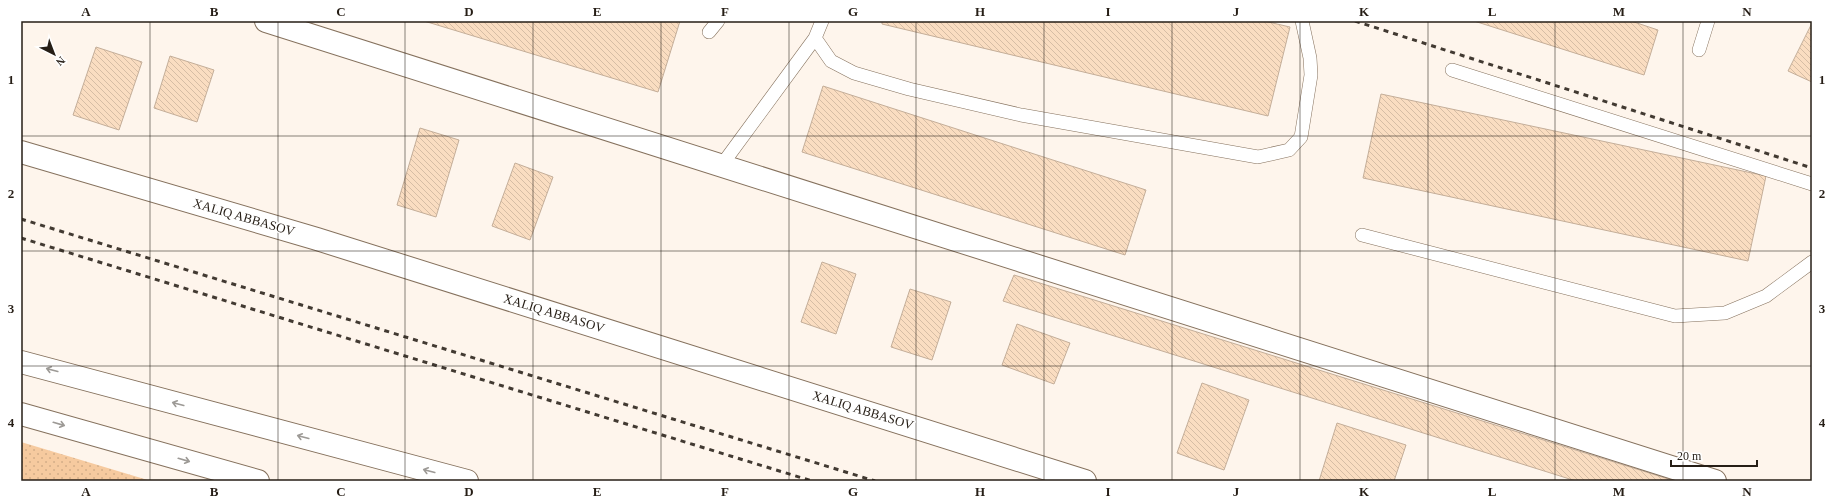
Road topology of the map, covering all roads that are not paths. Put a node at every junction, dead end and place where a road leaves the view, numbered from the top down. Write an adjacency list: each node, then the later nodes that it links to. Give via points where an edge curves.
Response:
1 (266, 21): 11 (street)
2 (718, 21): 6 (lane)
3 (822, 21): 7 (lane)
4 (1302, 21): 7 (lane, via 1311,75 1301,138 1289,150 1258,157 1021,115 909,89 854,73 831,61)
5 (1708, 21): 8 (lane)
6 (709, 32)
7 (815, 38): 11 (lane)
8 (1699, 50)
9 (1452, 70): 12 (lane)
10 (21, 152): 19 (street, via 317,239)
11 (721, 166): 20 (street)
12 (1812, 184)
13 (1362, 235): 14 (lane, via 1675,316 1726,313 1766,296)
14 (1812, 262)
15 (21, 362): 18 (street, one-way to 15)
16 (21, 414): 17 (street, one-way to 17)
17 (258, 481)
18 (467, 481)
19 (1085, 481)
20 (1715, 481)

